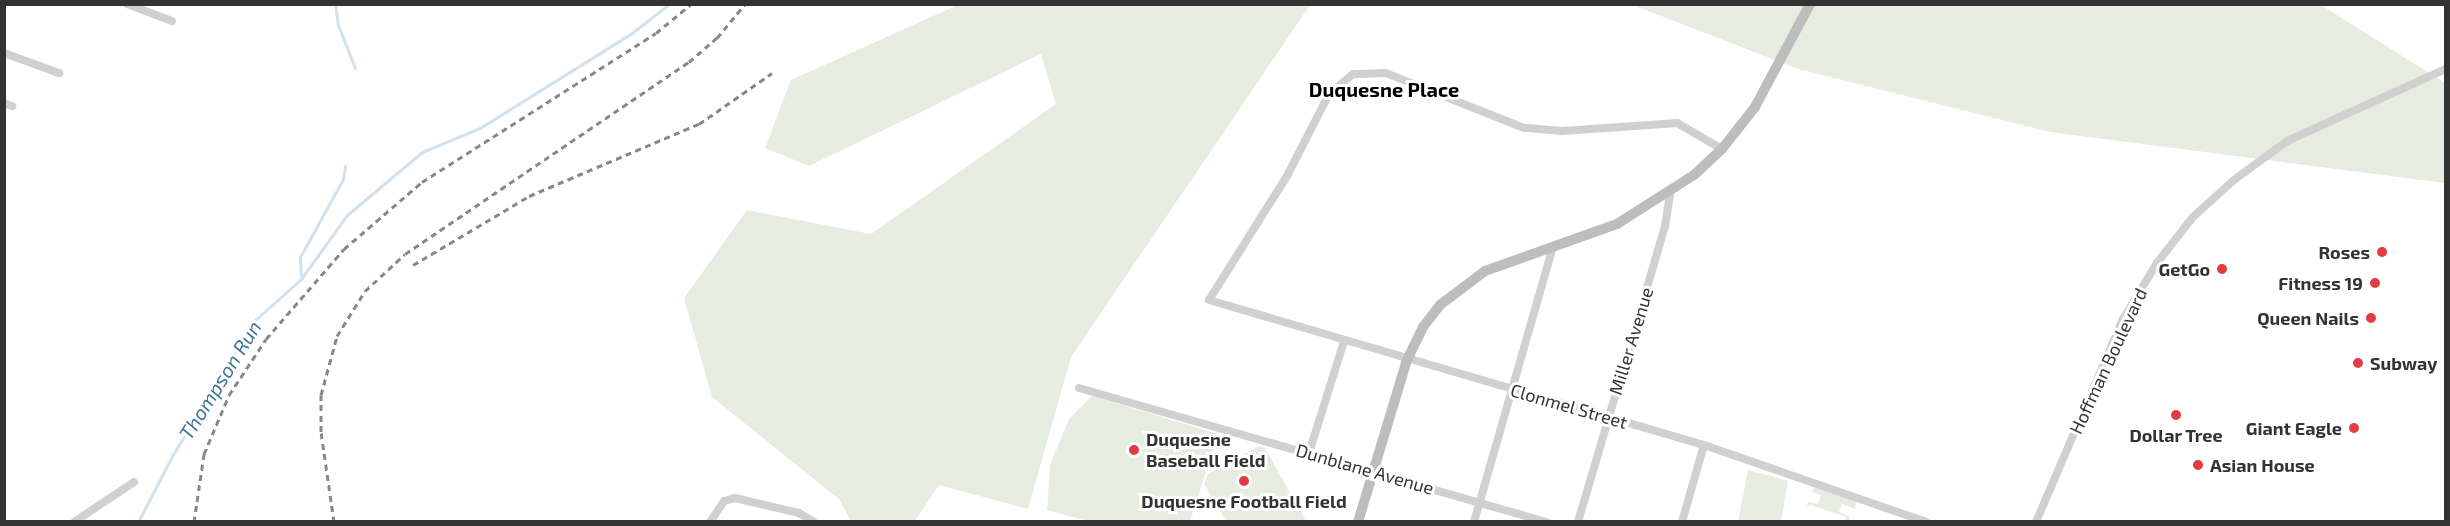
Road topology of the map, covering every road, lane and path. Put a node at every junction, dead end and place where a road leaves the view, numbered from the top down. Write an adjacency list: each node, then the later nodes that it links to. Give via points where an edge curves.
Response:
1 (127, 4): 3 (street)
2 (1810, 4): 7 (street, via 1764,92)
3 (172, 21)
4 (4, 53): 6 (street)
5 (2445, 69): 29 (street, Hoffman Boulevard, via 2287,141 2234,180 2193,218 2157,263 2123,319)
6 (59, 73)
7 (1722, 149): 8 (street); 10 (street, Clonmel Street, via 1677,123 1562,131 1524,128 1401,78 1366,71 1344,78 1329,94 1287,176 1209,300)
8 (1670, 194): 9 (street, via 1617,224); 14 (street, Miller Avenue, via 1665,226)
9 (1553, 247): 11 (street, via 1500,264 1462,286 1432,315); 13 (street)
10 (1344, 341): 11 (street, Clonmel Street); 16 (street)
11 (1407, 360): 13 (street, Clonmel Street); 17 (street)
12 (1078, 388): 16 (street, Dunblane Avenue)
13 (1512, 390): 14 (street, Clonmel Street); 19 (street)
14 (1608, 417): 15 (street, Clonmel Street); 26 (street, Miller Avenue)
15 (1704, 446): 27 (street); 28 (street, Clonmel Street)
16 (1309, 453): 17 (street, Dunblane Avenue)
17 (1373, 471): 19 (street, Dunblane Avenue); 23 (street)
18 (134, 482): 20 (street)
19 (1479, 502): 24 (street); 25 (street, Dunblane Avenue)
20 (74, 522)
21 (710, 522): 22 (street, via 724,501 735,498 799,513)
22 (814, 522)
23 (1358, 522)
24 (1474, 522)
25 (1546, 522)
26 (1578, 522)
27 (1682, 522)
28 (1926, 522)
29 (2036, 522)

